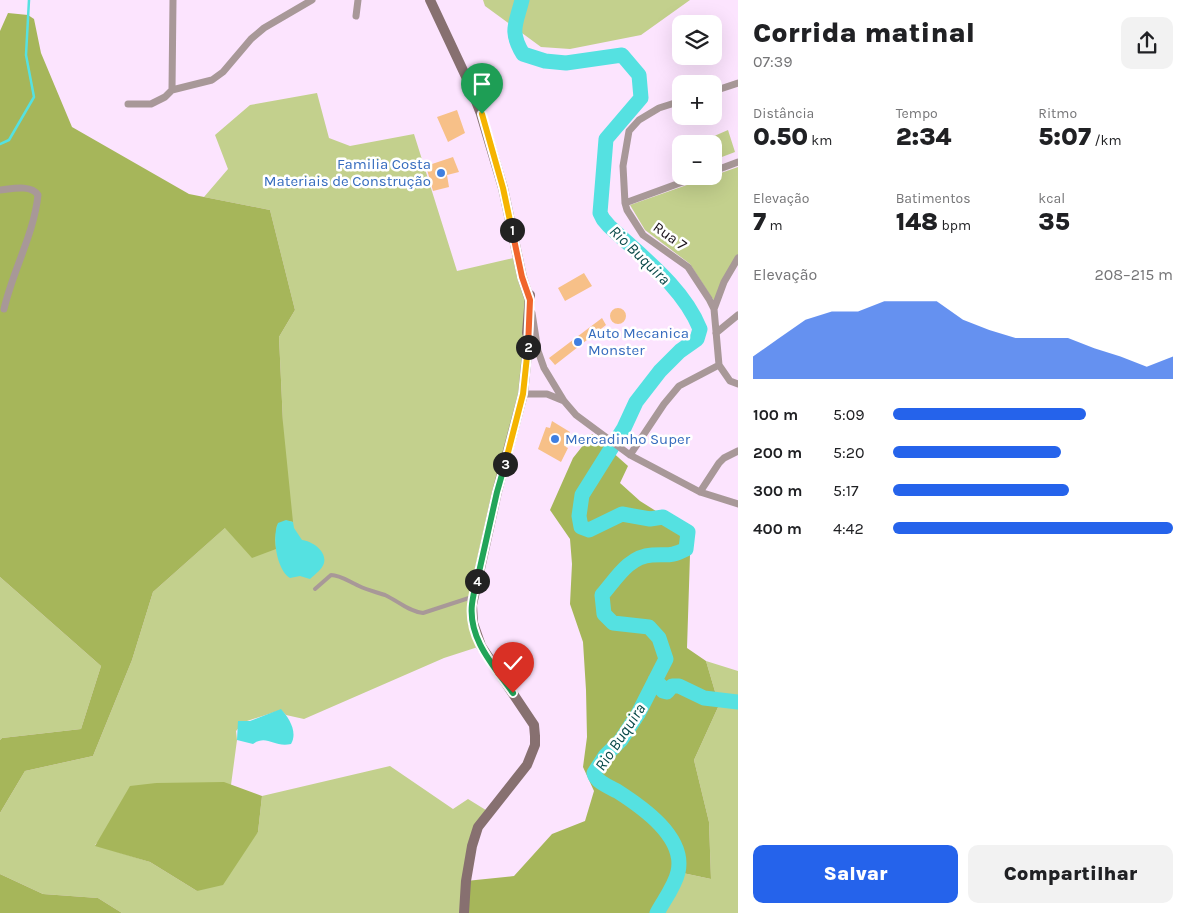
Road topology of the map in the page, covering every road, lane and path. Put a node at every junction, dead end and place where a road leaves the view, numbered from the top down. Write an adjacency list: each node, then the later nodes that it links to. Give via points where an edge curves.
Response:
1 (173, 0): 8 (street)
2 (312, 0): 8 (street, via 264,28 224,72 212,80)
3 (358, 0): 5 (street)
4 (429, 1): 17 (main road, via 482,114)
5 (356, 16)
6 (738, 83): 7 (street)
7 (722, 88)
8 (172, 90): 9 (street, via 151,104)
9 (128, 104)
10 (672, 104): 15 (street, Rua 7, via 639,120 629,131 623,166)
11 (738, 162): 12 (street)
12 (722, 168)
13 (674, 185): 15 (street)
14 (0, 190): 18 (street, via 30,189 38,195)
15 (625, 203): 19 (street, Rua 7, via 643,235 688,267)
16 (738, 258): 19 (street)
17 (530, 300): 24 (main road); 25 (street, via 538,351 544,368)
18 (4, 308)
19 (714, 308): 21 (street, Rua 7)
20 (738, 315): 21 (street)
21 (716, 333): 22 (street, Rua 7)
22 (718, 365): 23 (street, via 730,380); 27 (street, via 679,386)
23 (738, 384)
24 (523, 394): 25 (street, via 546,394); 31 (main road)
25 (564, 401): 27 (street, via 576,416)
26 (738, 451): 28 (street, via 719,463)
27 (630, 455): 28 (street)
28 (700, 492): 29 (street)
29 (738, 504)
30 (315, 589): 31 (lane, via 330,575 337,575 405,608 423,613)
31 (474, 596): 32 (main road, via 476,636 534,725 535,745 528,765 478,827 466,880)
32 (464, 913)

